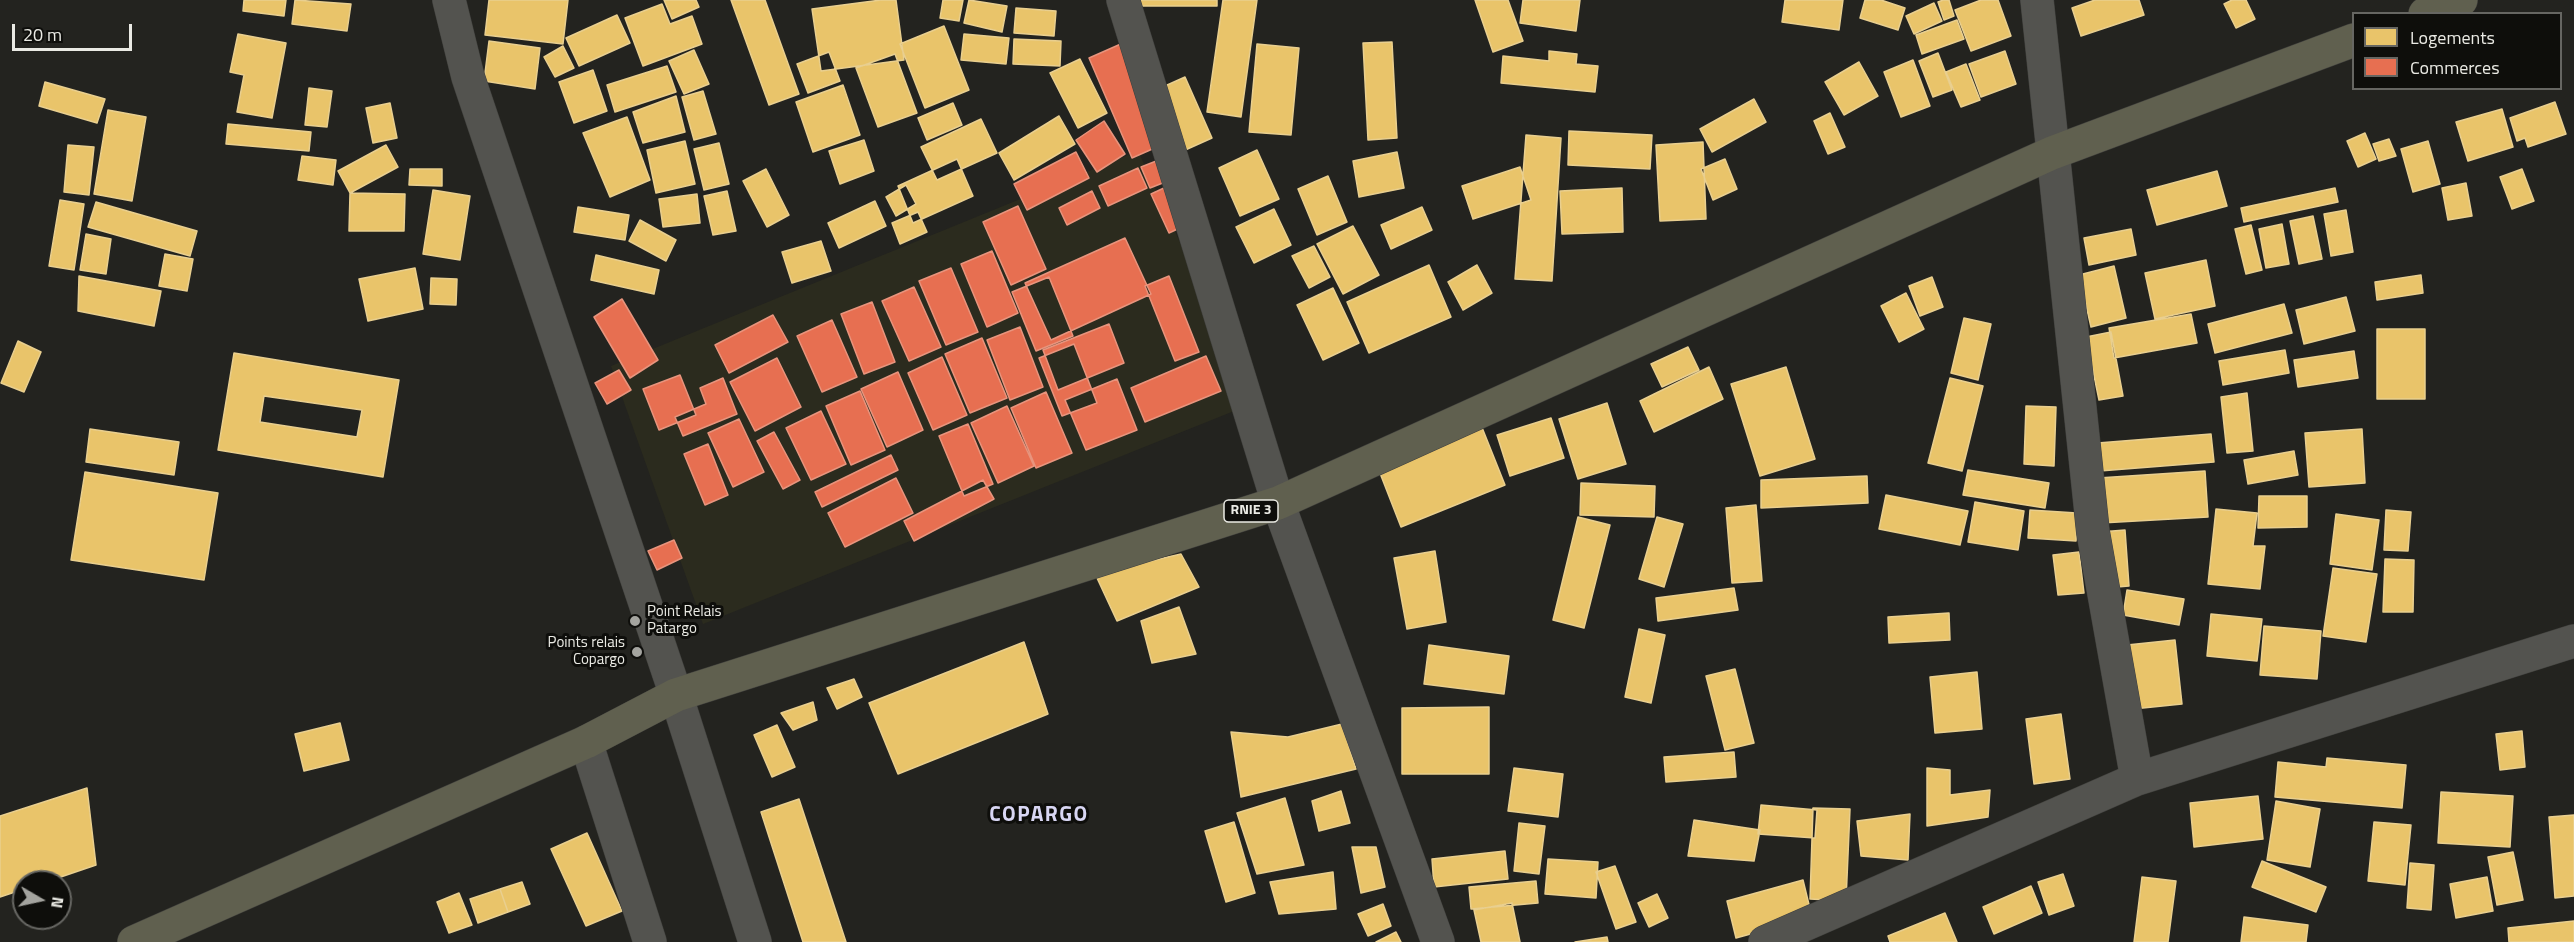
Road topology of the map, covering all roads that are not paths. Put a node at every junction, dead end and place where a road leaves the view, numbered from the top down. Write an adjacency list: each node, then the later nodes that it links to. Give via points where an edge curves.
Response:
1 (448, 0): 10 (street, via 468,77)
2 (1123, 0): 8 (street)
3 (2037, 0): 7 (street)
4 (2462, 0): 5 (highway)
5 (2430, 12)
6 (2352, 41): 7 (highway, RNIE 3)
7 (2052, 153): 8 (highway, RNIE 3); 12 (street, via 2093,532)
8 (1278, 503): 10 (highway, RNIE 3); 16 (street)
9 (2574, 641): 12 (street)
10 (676, 695): 11 (highway, RNIE 3); 15 (street)
11 (586, 742): 13 (highway, RNIE 3); 14 (street)
12 (2137, 779): 17 (street)
13 (134, 942)
14 (650, 942)
15 (755, 942)
16 (1438, 942)
17 (1766, 942)

